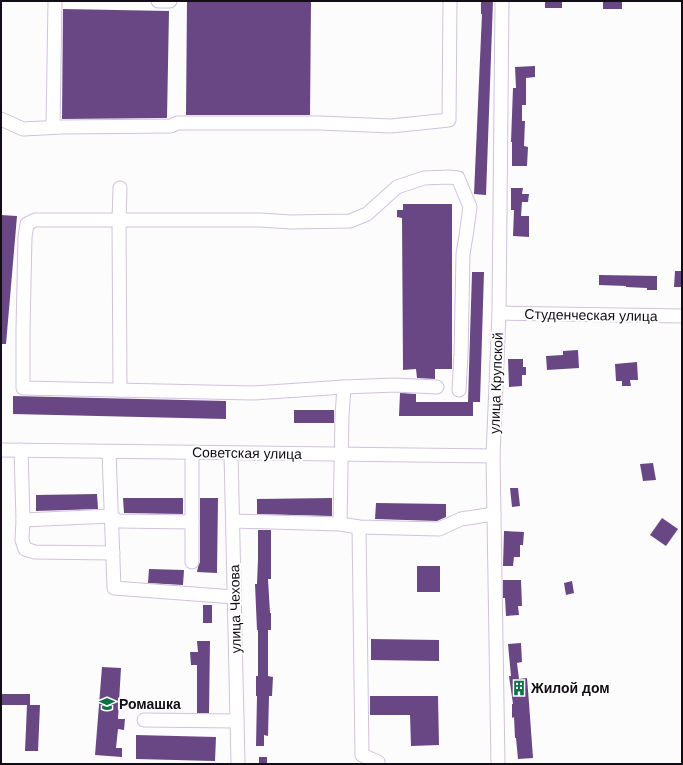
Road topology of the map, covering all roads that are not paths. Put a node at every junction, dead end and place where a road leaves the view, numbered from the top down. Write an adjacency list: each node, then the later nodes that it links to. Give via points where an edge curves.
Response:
1 (55, 1): 7 (street)
2 (158, 1): 3 (street)
3 (170, 1)
4 (450, 1): 7 (street, via 449,120 392,126 177,123 171,126)
5 (502, 1): 10 (street, улица Крупской)
6 (1, 118): 7 (street, via 23,128)
7 (53, 127)
8 (120, 188): 9 (street)
9 (119, 221): 14 (street); 14 (street, via 36,220 27,224 23,388); 15 (street, via 350,220 367,214 397,187 424,178 458,178 470,207 462,254)
10 (499, 313): 11 (street, Студенческая улица); 22 (street, улица Крупской)
11 (682, 316)
12 (344, 387): 13 (street); 14 (street, via 253,393); 21 (street)
13 (437, 387)
14 (120, 390)
15 (459, 390)
16 (1, 450): 17 (street, Советская улица)
17 (21, 450): 18 (street, Советская улица); 25 (street)
18 (109, 452): 19 (street, Советская улица); 24 (street)
19 (192, 453): 20 (street, Советская улица); 27 (street)
20 (231, 453): 21 (street, Советская улица); 26 (street, улица Чехова)
21 (342, 454): 22 (street, Советская улица); 28 (street)
22 (493, 456): 23 (street, улица Крупской)
23 (494, 514): 29 (street, via 461,519 439,529); 37 (street, улица Крупской)
24 (111, 516): 25 (street); 27 (street, via 118,522); 30 (street)
25 (23, 520): 30 (street, via 22,540 26,549 35,552)
26 (233, 521): 28 (street); 32 (street, улица Чехова)
27 (192, 522): 31 (street)
28 (340, 524): 29 (street)
29 (359, 527): 36 (street, via 362,755)
30 (112, 553): 32 (street, via 114,588)
31 (192, 562)
32 (234, 597): 34 (street, улица Чехова)
33 (144, 720): 34 (street)
34 (237, 721): 35 (street, улица Чехова)
35 (238, 764)
36 (378, 764)
37 (498, 764)

